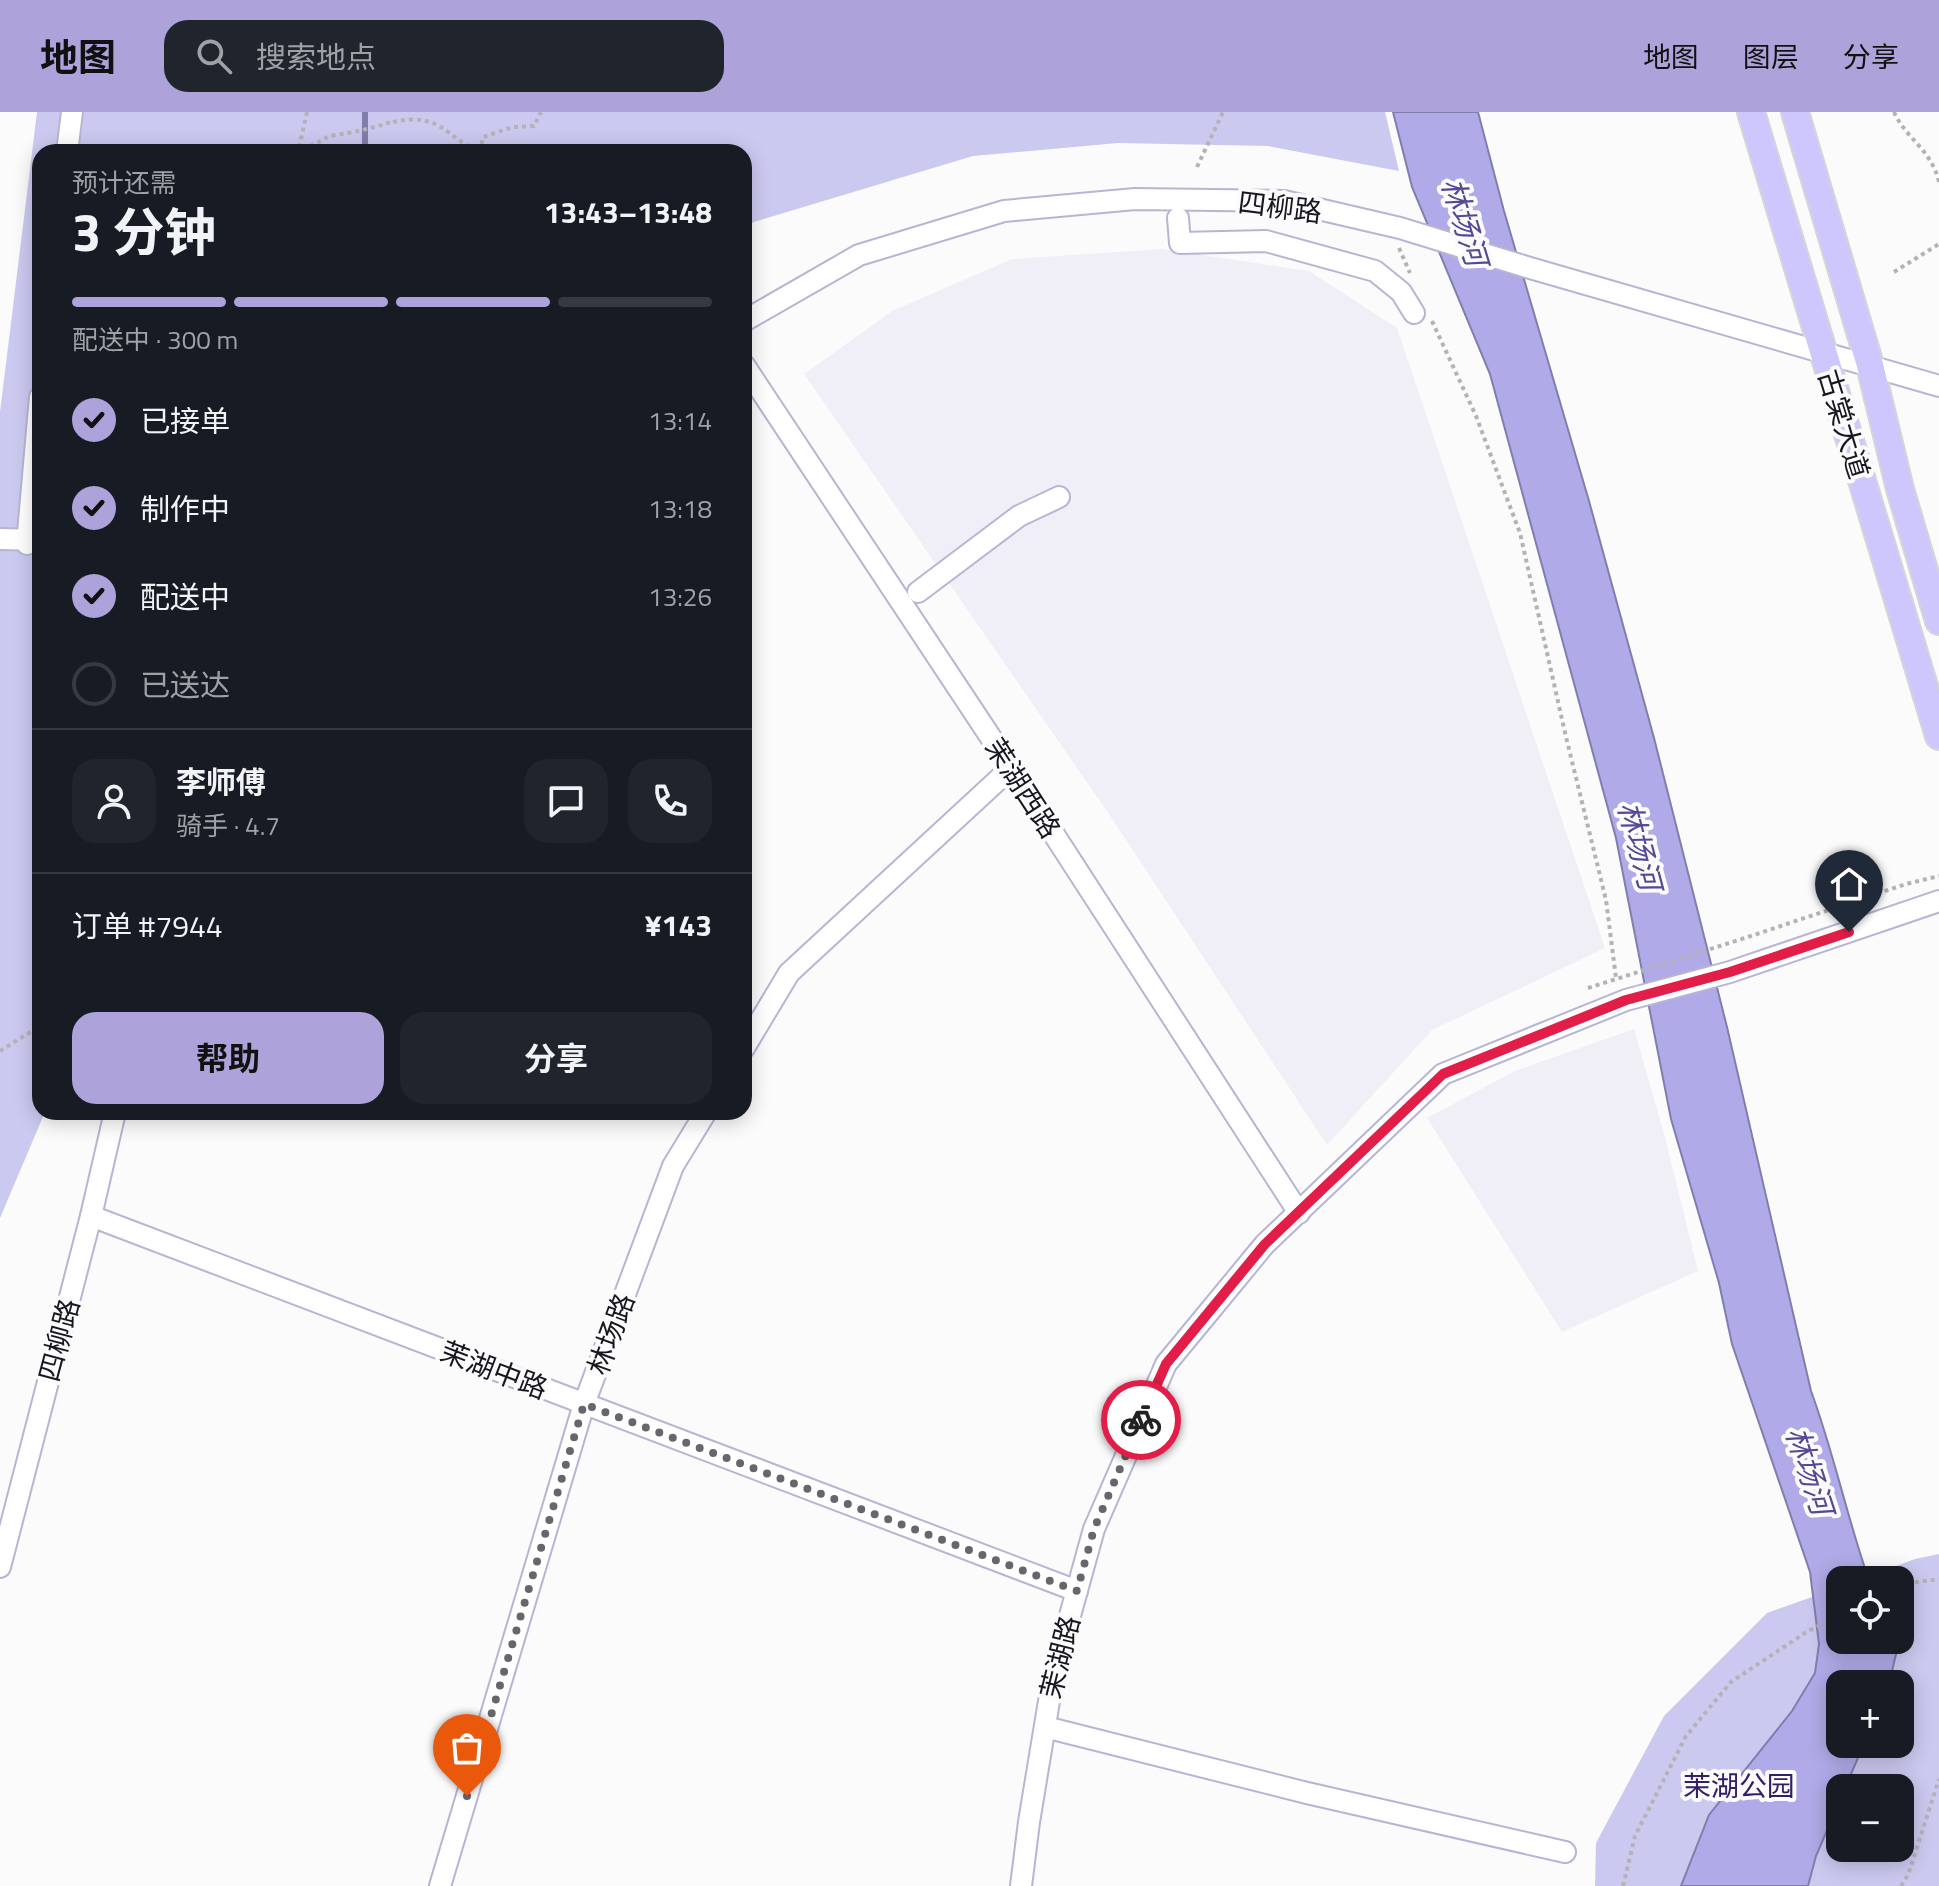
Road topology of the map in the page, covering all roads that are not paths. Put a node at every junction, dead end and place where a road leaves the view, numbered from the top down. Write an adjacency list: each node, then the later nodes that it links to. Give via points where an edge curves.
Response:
1 (72, 112): 4 (street)
2 (1751, 112): 8 (main road, 古棠大道)
3 (1795, 112): 9 (main road, 古棠大道)
4 (68, 144)
5 (1178, 218): 6 (street, via 1180,243 1266,241 1375,271)
6 (1420, 311)
7 (752, 316): 8 (street, 四柳路, via 859,255 1004,211 1135,199 1284,201 1394,227)
8 (1821, 350): 9 (street, 四柳路); 17 (main road, 古棠大道)
9 (1870, 365): 11 (street, 四柳路); 16 (main road, 古棠大道)
10 (752, 377): 18 (street, 茉湖西路)
11 (1939, 386)
12 (1059, 497): 15 (street, via 1019,516)
13 (0, 539): 14 (street)
14 (32, 542)
15 (918, 592)
16 (1939, 621)
17 (1939, 736)
18 (1011, 768): 20 (street, via 789,973); 23 (street, 茉湖西路)
19 (1939, 901): 23 (street, 茉湖路, via 1730,972 1626,1000 1443,1074)
20 (752, 1035)
21 (113, 1120): 24 (street, 四柳路)
22 (701, 1120): 25 (street, 林场路, via 673,1166)
23 (1299, 1213): 27 (street, 茉湖路, via 1265,1244 1166,1364 1094,1529)
24 (91, 1216): 25 (street, 茉湖中路); 26 (street, 四柳路)
25 (584, 1404): 27 (street, 茉湖中路); 30 (street, 林场路)
26 (0, 1567)
27 (1077, 1591): 28 (street, 茉湖路)
28 (1045, 1727): 29 (street); 31 (street, 茉湖路)
29 (1565, 1852)
30 (440, 1886)
31 (1021, 1886)

